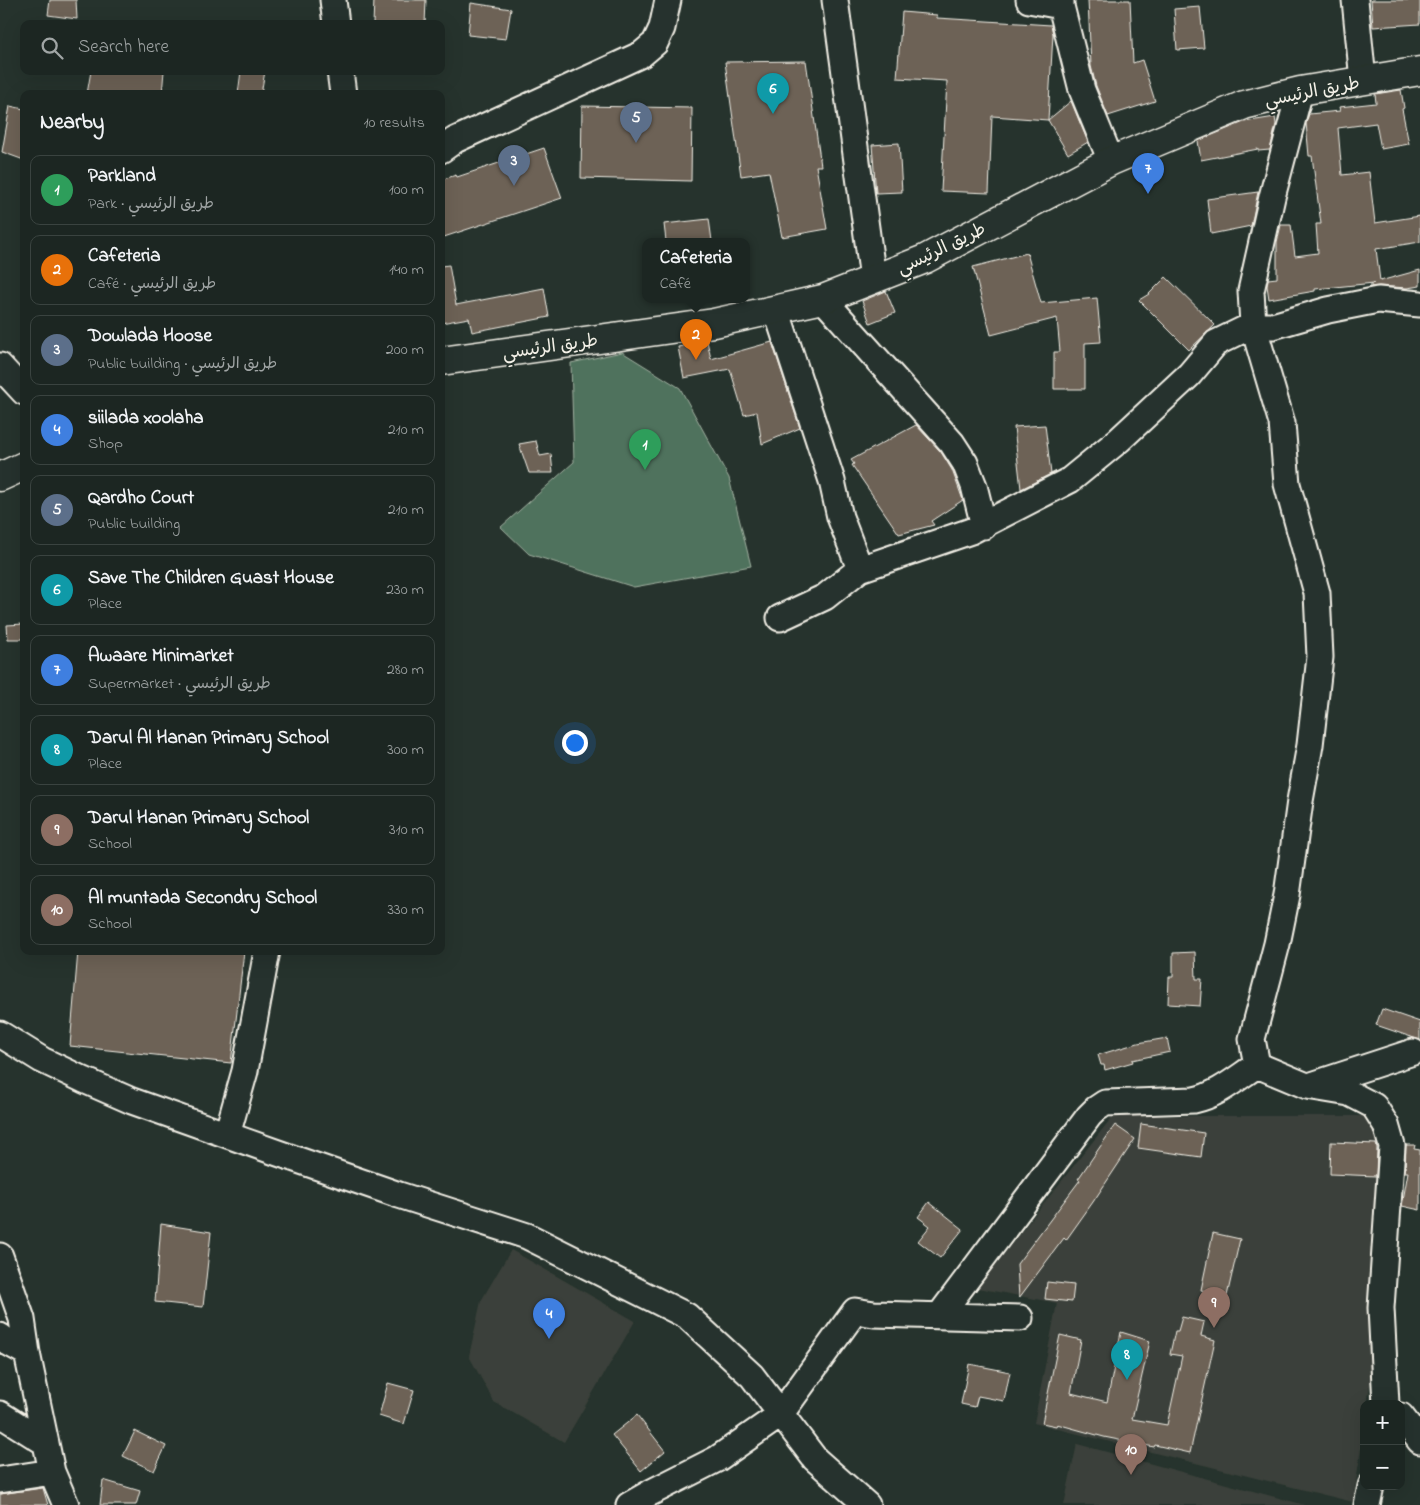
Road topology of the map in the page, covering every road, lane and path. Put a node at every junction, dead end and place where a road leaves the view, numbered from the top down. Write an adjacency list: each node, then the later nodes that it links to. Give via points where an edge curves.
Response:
1 (333, 0): 7 (street)
2 (668, 0): 13 (street, via 659,35 642,54)
3 (835, 0): 15 (street)
4 (1029, 0): 6 (street)
5 (1355, 0): 10 (street)
6 (1061, 3): 14 (street, via 1082,90)
7 (336, 20)
8 (1420, 71): 10 (main road, طريق الرئيسي)
9 (341, 75): 11 (street)
10 (1363, 80): 12 (main road, طريق الرئيسي)
11 (342, 90)
12 (1300, 91): 14 (main road, طريق الرئيسي, via 1244,106); 19 (street, via 1251,291)
13 (445, 147)
14 (1111, 161): 15 (main road, طريق الرئيسي, via 925,259)
15 (873, 279): 16 (main road, طريق الرئيسي)
16 (823, 299): 18 (main road, طريق الرئيسي); 25 (street, via 952,443 974,486)
17 (1420, 304): 19 (street, via 1378,300 1273,326)
18 (776, 309): 20 (main road, طريق الرئيسي, via 714,322); 26 (street, via 832,481 840,517)
19 (1253, 326): 25 (street, via 1216,343 1189,375 1070,480); 31 (street, via 1282,423 1287,484 1317,593 1320,657 1310,745 1278,944 1252,1039)
20 (445, 360)
21 (0, 366): 22 (street)
22 (20, 388)
23 (20, 468): 24 (main road)
24 (0, 477)
25 (984, 526): 26 (street)
26 (860, 570): 27 (street, via 825,597)
27 (780, 618)
28 (266, 955): 33 (street, via 245,1071)
29 (0, 1034): 33 (street, via 42,1060 84,1080)
30 (1413, 1052): 32 (street)
31 (1257, 1065): 32 (street); 35 (street, via 1204,1098 1106,1102 1096,1109)
32 (1307, 1086): 39 (street, via 1349,1093 1374,1106 1386,1125 1392,1146 1381,1308)
33 (227, 1135): 41 (street, via 527,1236 687,1316 752,1376)
34 (0, 1256): 38 (street, via 22,1319)
35 (940, 1316): 36 (street); 41 (street, via 855,1311)
36 (1020, 1318)
37 (0, 1336): 38 (street)
38 (27, 1353): 44 (street)
39 (1388, 1400)
40 (0, 1414): 44 (street)
41 (780, 1415): 49 (street, via 717,1459); 50 (street, via 815,1459)
42 (1405, 1421): 43 (street)
43 (1420, 1441)
44 (46, 1443): 45 (street)
45 (52, 1472): 46 (street); 48 (street)
46 (0, 1480)
47 (1370, 1490): 51 (street)
48 (66, 1505)
49 (629, 1505)
50 (867, 1505)
51 (1367, 1505)

